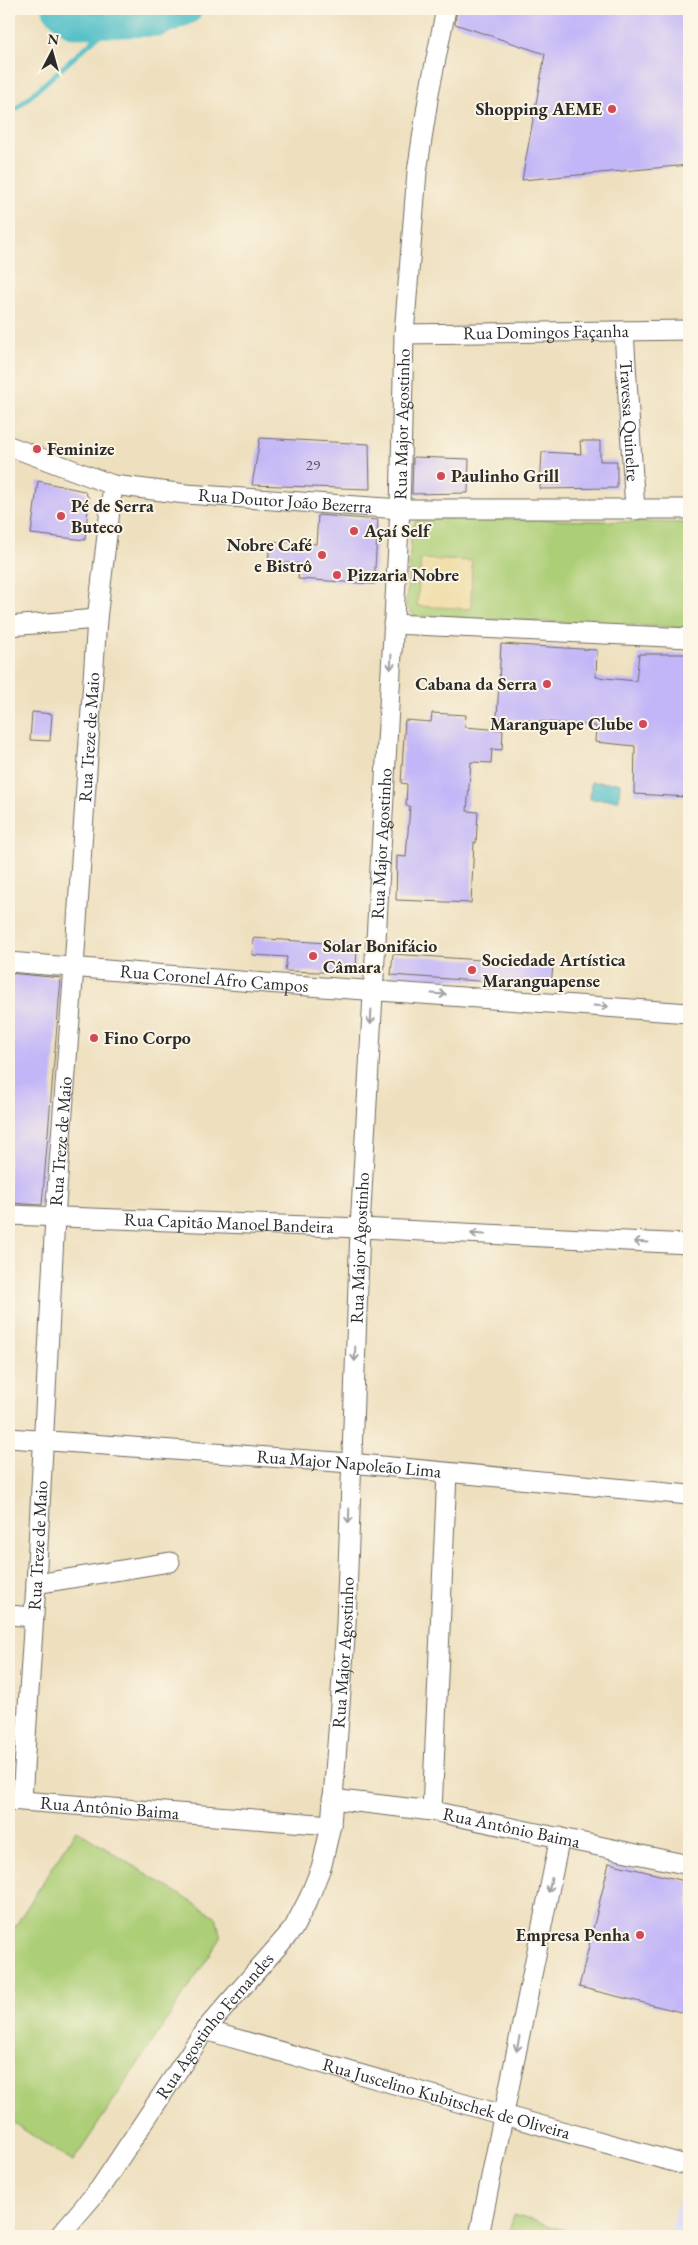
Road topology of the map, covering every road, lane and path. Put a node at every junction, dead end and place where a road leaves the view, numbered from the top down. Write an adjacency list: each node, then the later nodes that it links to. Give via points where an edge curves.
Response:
1 (446, 9): 4 (street, Rua Major Agostinho, via 417,172)
2 (689, 330): 3 (street, Rua Domingos Façanha)
3 (624, 331): 4 (street, Rua Domingos Façanha); 9 (street, Travessa Quinelre)
4 (404, 334): 7 (street, Rua Major Agostinho)
5 (9, 446): 6 (street, Rua Doutor João Bezerra)
6 (113, 485): 7 (street, Rua Doutor João Bezerra, via 186,494); 10 (street, Rua Treze de Maio)
7 (400, 509): 9 (street, Rua Doutor João Bezerra); 11 (street, Rua Major Agostinho)
8 (689, 509): 9 (street, Rua Doutor João Bezerra)
9 (636, 510)
10 (97, 619): 12 (street); 15 (street, Rua Treze de Maio)
11 (393, 624): 13 (street); 16 (street, Rua Major Agostinho, one-way to 16)
12 (9, 626)
13 (689, 638)
14 (9, 962): 15 (street, Rua Coronel Afro Campos)
15 (74, 968): 16 (street, Rua Coronel Afro Campos); 19 (street, Rua Treze de Maio)
16 (372, 989): 17 (street, Rua Coronel Afro Campos, one-way to 17); 20 (street, Rua Major Agostinho, one-way to 20)
17 (689, 1013)
18 (9, 1215): 19 (street, Rua Capitão Manoel Bandeira)
19 (55, 1217): 20 (street, Rua Capitão Manoel Bandeira); 23 (street, Rua Treze de Maio)
20 (360, 1228): 21 (street, Rua Capitão Manoel Bandeira, one-way to 20); 24 (street, Rua Major Agostinho, one-way to 24)
21 (689, 1244)
22 (9, 1438): 23 (street, Rua Major Napoleão Lima)
23 (43, 1440): 24 (street, Rua Major Napoleão Lima); 28 (street, Rua Treze de Maio)
24 (350, 1463): 25 (street, Rua Major Napoleão Lima); 31 (street, Rua Major Agostinho, one-way to 31, via 346,1625)
25 (447, 1473): 26 (street, Rua Major Napoleão Lima); 33 (street)
26 (689, 1495)
27 (170, 1562): 28 (street)
28 (36, 1584): 30 (street, Rua Treze de Maio)
29 (9, 1615): 30 (street)
30 (33, 1617): 32 (street, Rua Treze de Maio)
31 (332, 1799): 33 (street, Rua Antônio Baima); 34 (street, Rua Agostinho Fernandes)
32 (15, 1800): 34 (street, Rua Antônio Baima)
33 (432, 1811): 35 (street, Rua Antônio Baima)
34 (331, 1824): 37 (street, Rua Agostinho Fernandes, via 322,1865 293,1929)
35 (560, 1837): 36 (street, Rua Antônio Baima); 38 (street, one-way to 38)
36 (689, 1865)
37 (206, 2030): 38 (street, Rua Juscelino Kubitschek de Oliveira); 40 (street, Rua Agostinho Fernandes, via 100,2188)
38 (503, 2116): 39 (street, Rua Juscelino Kubitschek de Oliveira); 41 (street)
39 (689, 2166)
40 (59, 2236)
41 (478, 2236)

